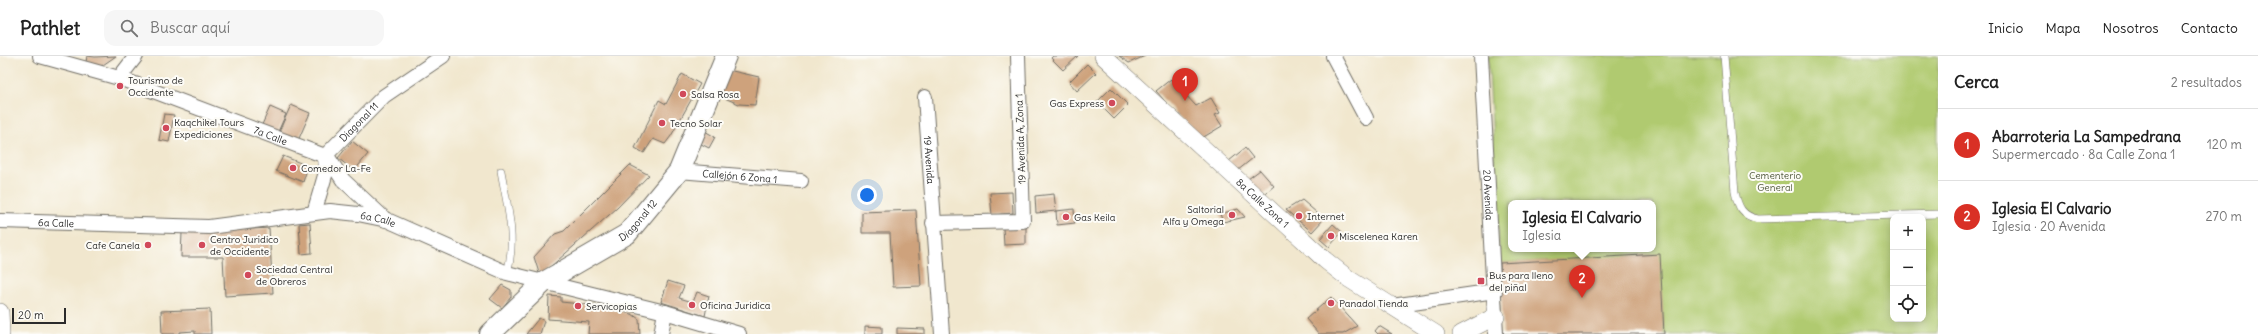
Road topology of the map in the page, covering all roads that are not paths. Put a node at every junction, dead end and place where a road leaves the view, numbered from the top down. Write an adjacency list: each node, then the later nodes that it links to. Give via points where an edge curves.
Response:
1 (40, 56): 10 (street, 7a Calle)
2 (136, 56): 10 (street)
3 (443, 56): 13 (street, Diagonal 11, via 384,96)
4 (726, 56): 15 (main road, Diagonal 12)
5 (1018, 56): 21 (street, 19 Avenida A, Zona 1, via 1023,222)
6 (1103, 56): 25 (street, 8a Calle Zona 1, via 1325,260 1349,279)
7 (1333, 56): 12 (street)
8 (1481, 56): 24 (street, 20 Avenida)
9 (1724, 56): 18 (lane, via 1735,192 1742,211 1748,217 1758,219)
10 (119, 78): 13 (street, 7a Calle)
11 (925, 97): 21 (street, 19 Avenida)
12 (1366, 118)
13 (325, 156): 17 (street, via 326,172); 19 (street, via 343,180)
14 (501, 171): 22 (lane, via 512,232 512,251)
15 (679, 171): 16 (street, Callejón 6 Zona 1); 23 (main road, Diagonal 12, via 627,234)
16 (801, 181)
17 (314, 213): 19 (street, 6a Calle, via 330,211); 20 (street, 6a Calle, via 209,227)
18 (1938, 214)
19 (387, 220): 22 (street, 6a Calle)
20 (0, 221)
21 (933, 223): 33 (street, 19 Avenida)
22 (507, 273): 23 (street, 6a Calle)
23 (544, 282): 27 (street, 6a Calle); 30 (main road, Diagonal 12)
24 (1495, 291): 25 (street); 28 (street, 20 Avenida)
25 (1392, 306): 34 (street, 8a Calle Zona 1)
26 (0, 312): 29 (street)
27 (665, 312): 31 (street); 32 (street, 6a Calle)
28 (1496, 316): 35 (street); 36 (street, 20 Avenida)
29 (1, 334)
30 (490, 334)
31 (661, 334)
32 (739, 334)
33 (942, 334)
34 (1436, 334)
35 (1460, 334)
36 (1496, 334)

